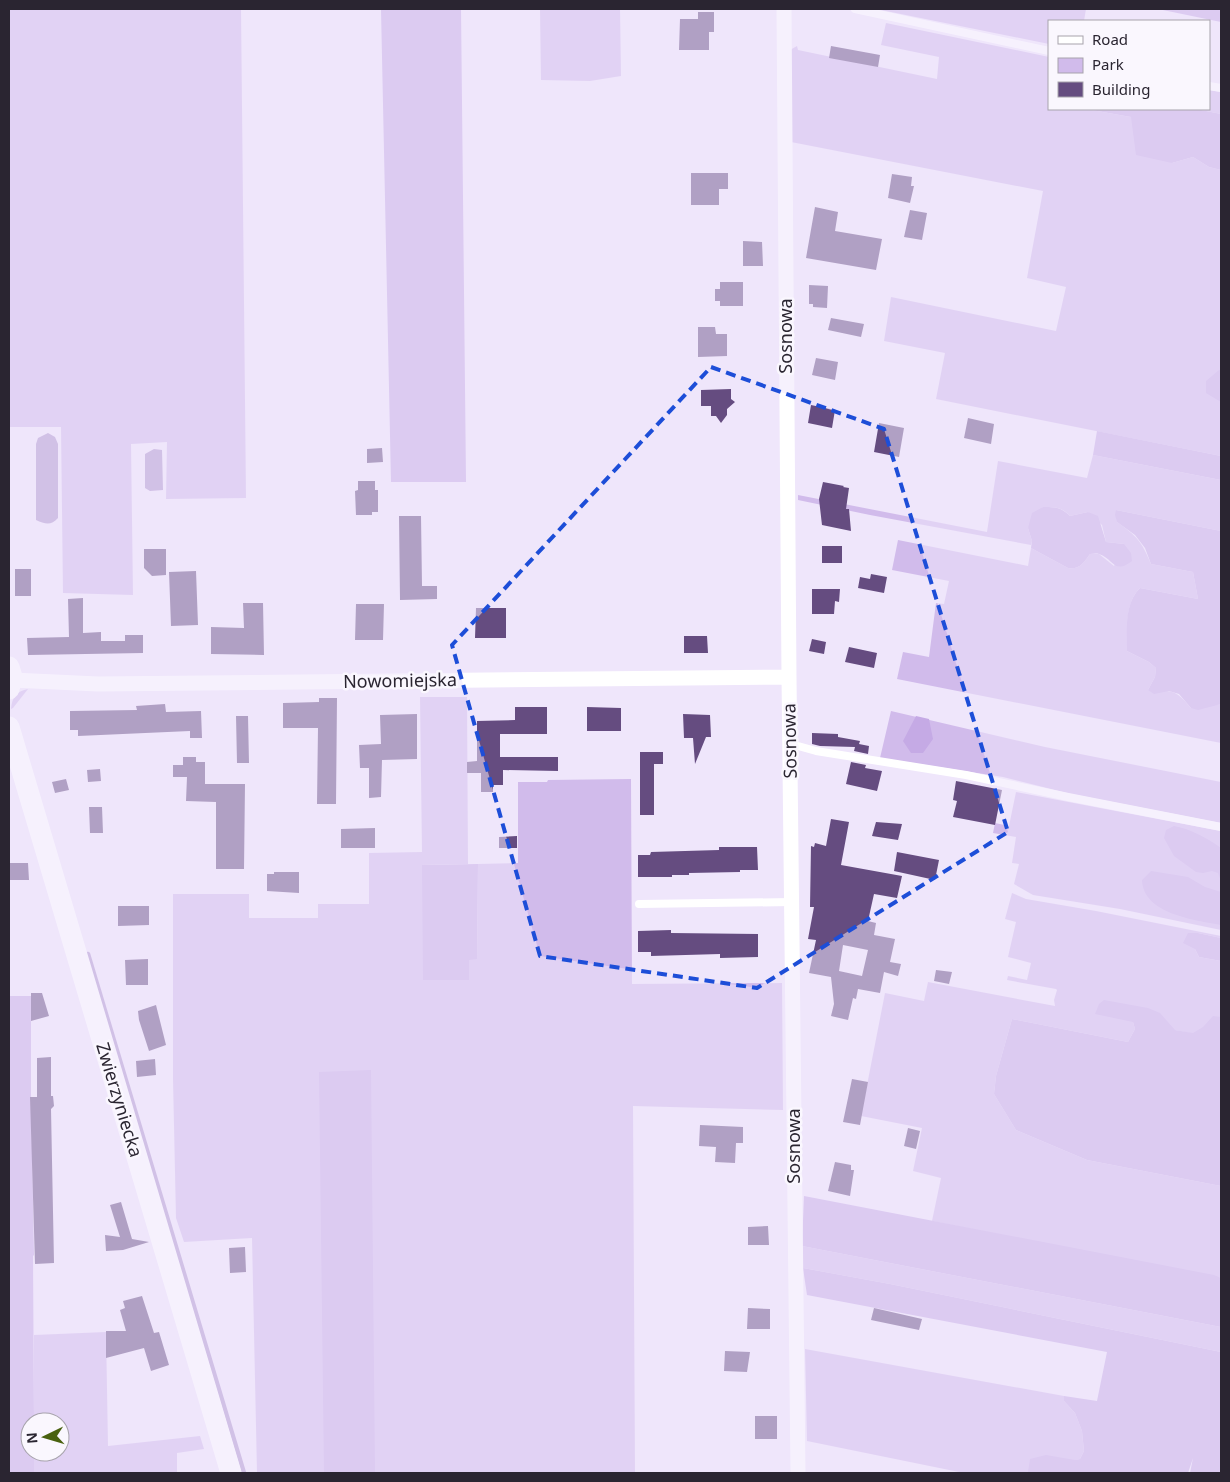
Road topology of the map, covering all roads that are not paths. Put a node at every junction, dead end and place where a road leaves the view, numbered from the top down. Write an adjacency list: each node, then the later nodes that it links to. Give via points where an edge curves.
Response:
1 (784, 9): 4 (street, Sosnowa)
2 (855, 9): 3 (lane)
3 (1048, 50)
4 (789, 677): 5 (street, Nowomiejska, via 136,684 58,684); 7 (street, Sosnowa)
5 (10, 679)
6 (9, 727): 11 (street, Zwierzyniecka)
7 (791, 744): 8 (lane, via 816,751 966,775); 9 (street, Sosnowa)
8 (1221, 827)
9 (792, 902): 10 (lane); 12 (street, Sosnowa)
10 (639, 904)
11 (231, 1473)
12 (798, 1473)

